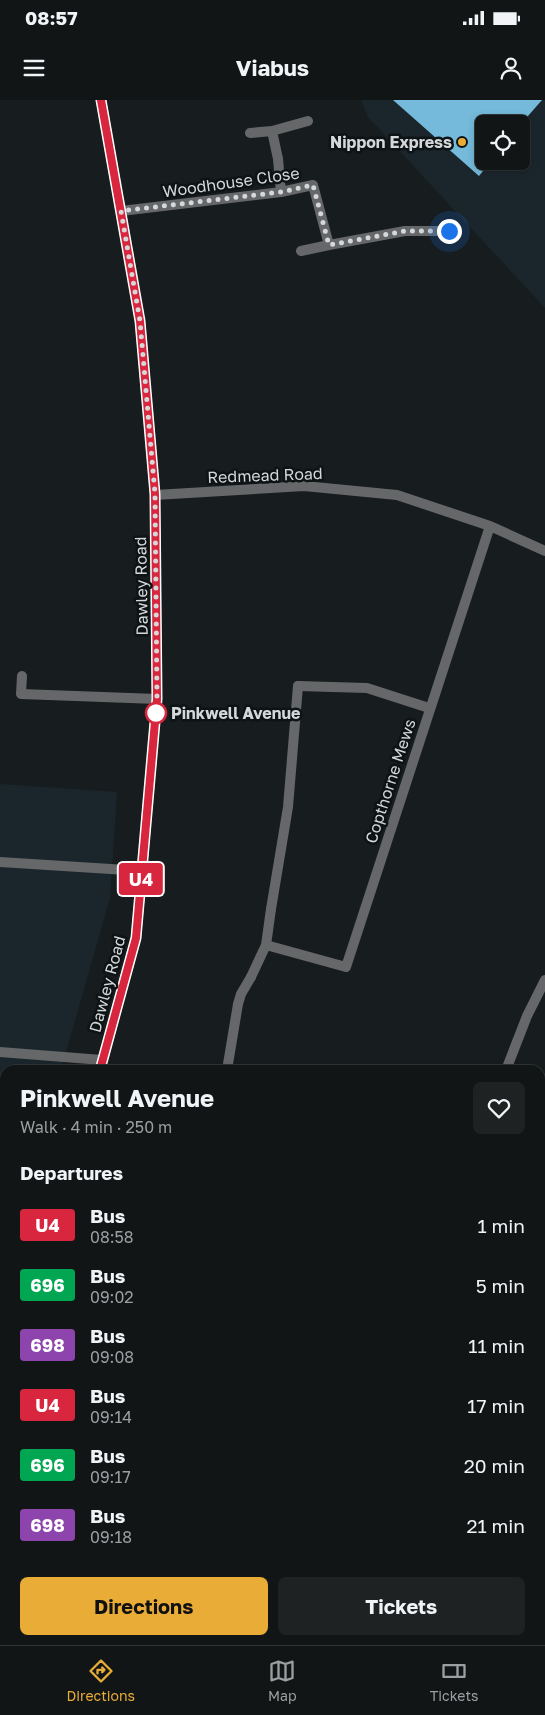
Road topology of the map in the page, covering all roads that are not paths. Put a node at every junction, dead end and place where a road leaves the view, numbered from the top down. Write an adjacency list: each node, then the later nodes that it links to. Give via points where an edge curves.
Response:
1 (101, 100): 6 (street, Dawley Road)
2 (308, 121): 3 (street)
3 (272, 131): 4 (street); 5 (street)
4 (250, 133)
5 (281, 192): 6 (street, Woodhouse Close); 8 (street, Woodhouse Close, via 313,185)
6 (121, 211): 10 (street, Dawley Road, via 140,321)
7 (449, 231): 8 (street, via 405,231)
8 (329, 245): 9 (street)
9 (302, 250)
10 (155, 494): 11 (street, Redmead Road, via 304,486 397,494); 14 (street, Dawley Road)
11 (490, 526): 12 (street, Redmead Road); 15 (street, Copthorne Mews)
12 (545, 551)
13 (22, 676): 14 (street, via 21,694)
14 (157, 699): 17 (street, Dawley Road)
15 (429, 708): 18 (street, Copthorne Mews, via 346,967); 18 (street, via 367,688 298,686 288,807)
16 (0, 862): 17 (street)
17 (142, 871): 21 (street, Dawley Road, via 136,938)
18 (266, 944): 22 (street, via 241,994)
19 (545, 980): 23 (street)
20 (0, 1052): 21 (street)
21 (101, 1065)
22 (228, 1065)
23 (508, 1065)

